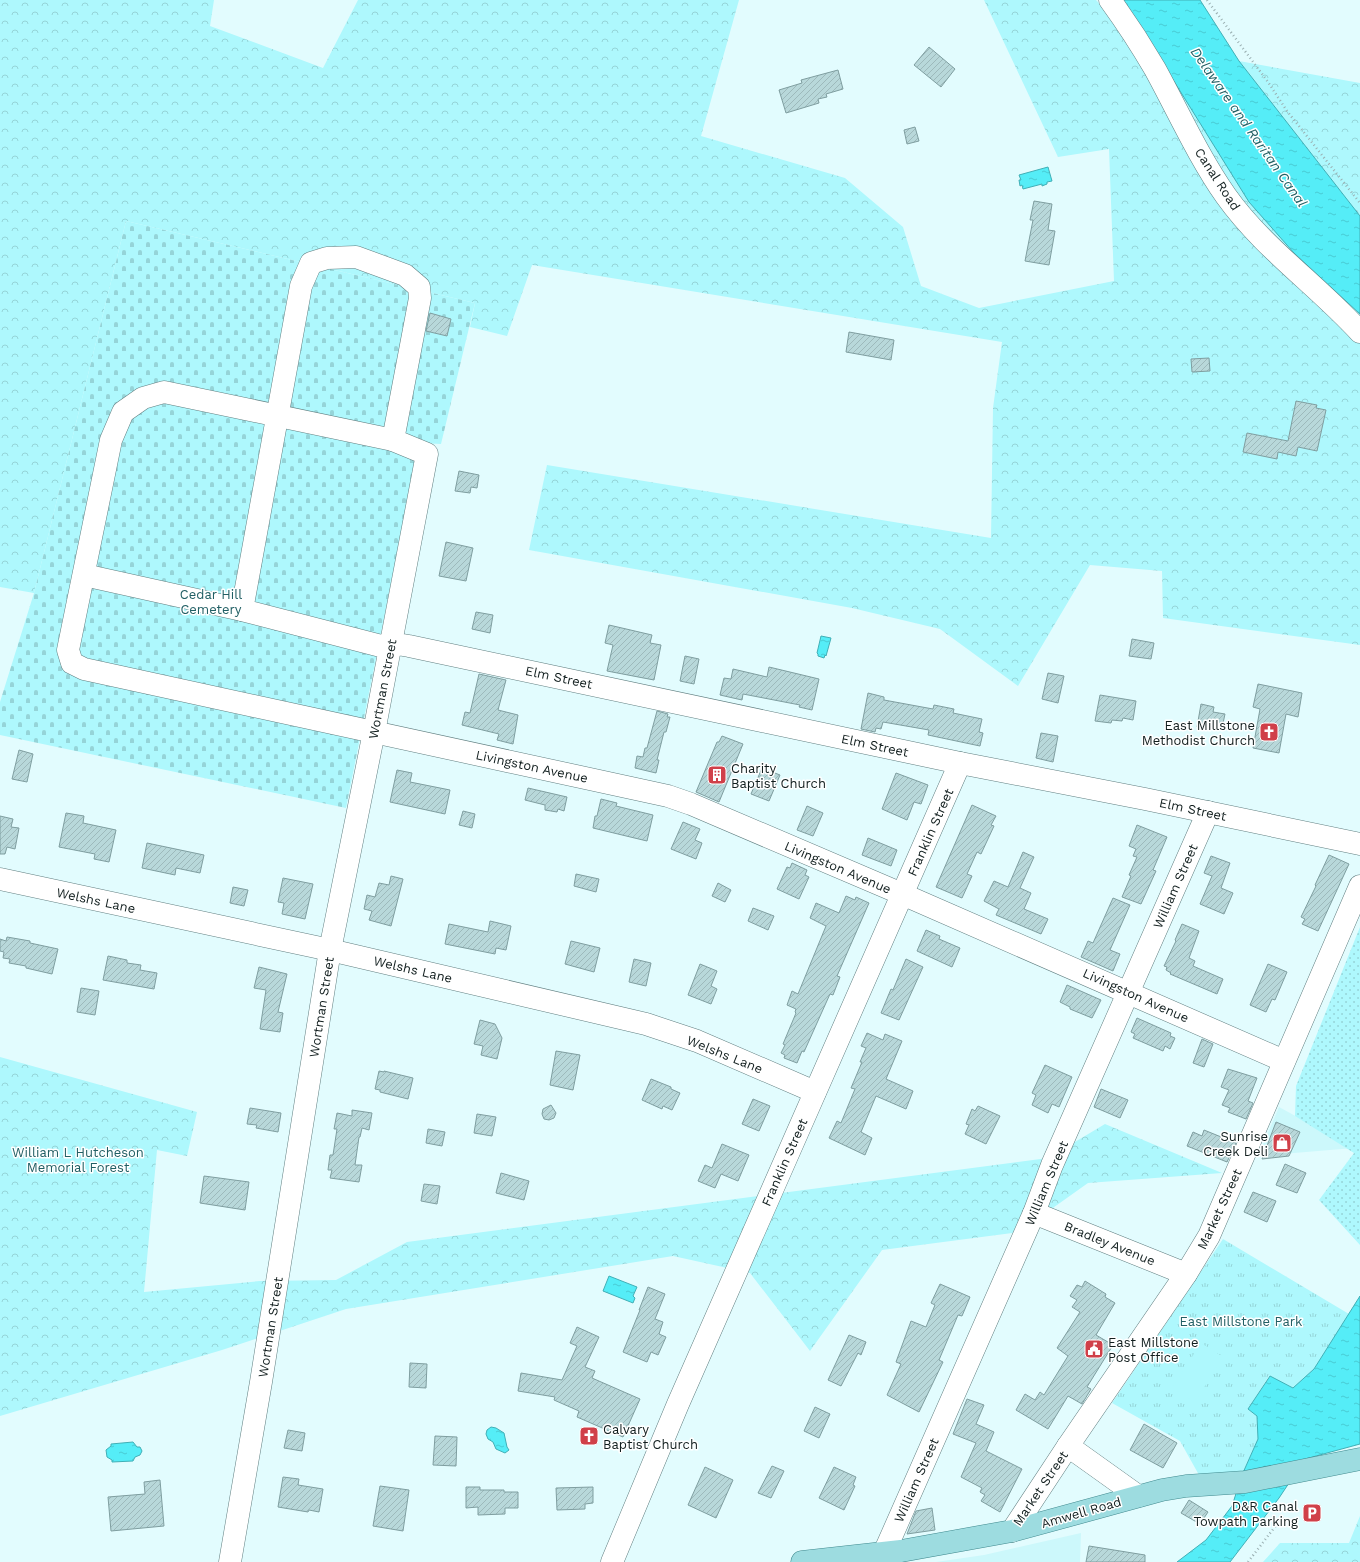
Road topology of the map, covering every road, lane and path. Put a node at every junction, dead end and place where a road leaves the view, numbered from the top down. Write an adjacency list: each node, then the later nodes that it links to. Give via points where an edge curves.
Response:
1 (1110, 0): 4 (street, Canal Road, via 1151,62 1227,197 1275,252)
2 (1207, 0): 3 (path, via 1287,111)
3 (1360, 203)
4 (1360, 332)
5 (277, 416): 6 (street, Livingston Avenue); 6 (street, via 301,286 311,263 327,258 356,257 406,275 418,287 420,298); 8 (street, Livingston Avenue, via 164,392 143,398 123,412 112,440); 9 (street)
6 (393, 440): 7 (street, Livingston Avenue)
7 (427, 454): 10 (street, Wortman Street)
8 (84, 575): 9 (street, Elm Street); 11 (street, Livingston Avenue, via 68,650 72,663 84,669)
9 (242, 610): 10 (street, Elm Street, via 381,646)
10 (391, 643): 11 (street, Wortman Street); 12 (street, Elm Street)
11 (374, 732): 17 (street, Livingston Avenue, via 668,796); 18 (street, Wortman Street)
12 (960, 763): 13 (street, Elm Street); 17 (street, Franklin Street)
13 (1208, 812): 14 (street, Elm Street); 19 (street, William Street)
14 (1360, 844)
15 (0, 880): 18 (street, Welshs Lane)
16 (1360, 886): 20 (street, Market Street)
17 (902, 894): 19 (street, Livingston Avenue); 21 (street, Franklin Street)
18 (330, 950): 21 (street, Welshs Lane, via 646,1024 697,1041); 30 (street, Wortman Street)
19 (1128, 992): 20 (street, Livingston Avenue); 22 (street, William Street, via 1052,1165)
20 (1284, 1061): 23 (street, Market Street, via 1209,1236)
21 (815, 1092): 31 (street, Franklin Street)
22 (1034, 1213): 23 (street, Bradley Avenue); 29 (street, William Street)
23 (1186, 1274): 24 (street, Market Street)
24 (1068, 1446): 26 (street, Market Street); 28 (street, Market Street)
25 (1360, 1459): 26 (main road, Amwell Road, via 1245,1482 1186,1486)
26 (1138, 1496): 28 (main road, Amwell Road)
27 (1284, 1515): 33 (path)
28 (1012, 1531): 29 (main road, Amwell Road)
29 (884, 1553): 32 (main road, Amwell Road)
30 (230, 1562)
31 (612, 1562)
32 (802, 1562)
33 (1248, 1562)

